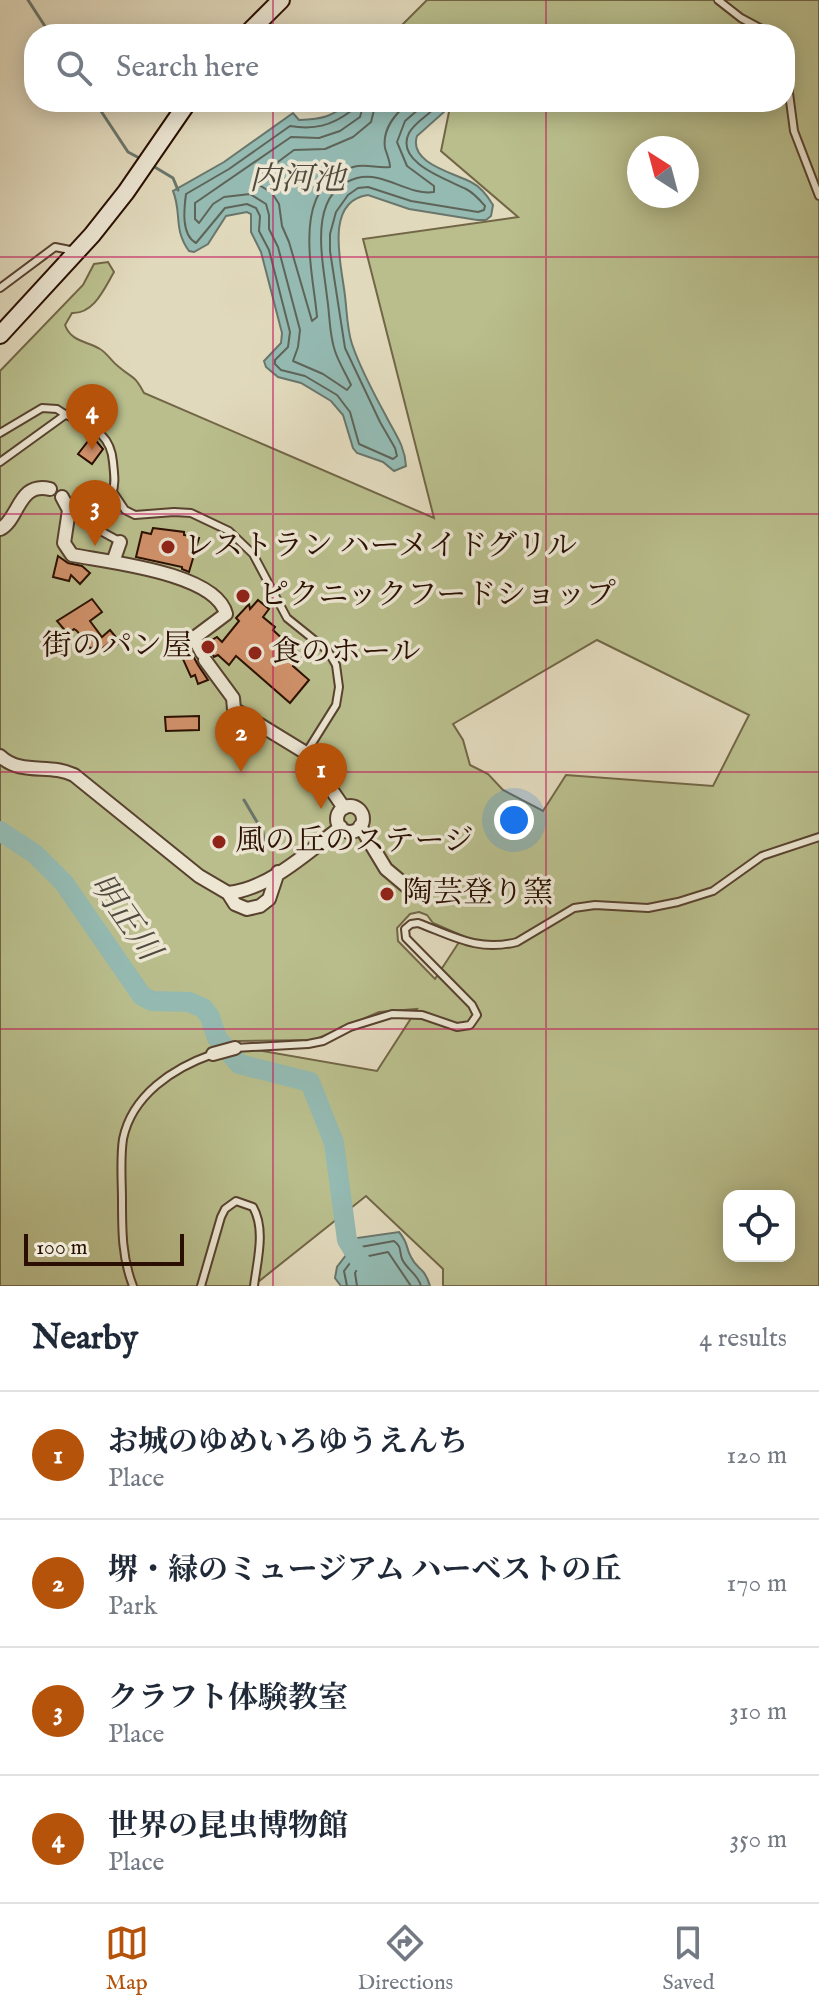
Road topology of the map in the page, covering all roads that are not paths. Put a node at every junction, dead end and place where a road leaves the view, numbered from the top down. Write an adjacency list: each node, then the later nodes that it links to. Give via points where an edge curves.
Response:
1 (281, 0): 3 (street)
2 (718, 0): 4 (lane)
3 (257, 24)
4 (752, 24)
5 (181, 112): 8 (street)
6 (791, 112): 7 (lane)
7 (819, 196)
8 (77, 252): 9 (lane, via 55,247); 10 (street)
9 (0, 288)
10 (0, 335)
11 (65, 415): 12 (lane, via 42,408); 13 (lane); 15 (lane, via 106,437 112,447)
12 (0, 433)
13 (0, 462)
14 (50, 489): 17 (street, via 30,493)
15 (113, 492): 18 (lane, via 97,529); 20 (lane, via 135,515 191,513 229,531 253,554 287,618 328,651 336,665 336,705)
16 (62, 497): 19 (street, via 69,510 67,549 72,555)
17 (0, 529)
18 (120, 542): 19 (street)
19 (113, 562): 20 (street, via 188,582 220,599 226,614 194,638 203,656 233,698 234,709)
20 (306, 753): 22 (street)
21 (0, 756): 28 (street, via 12,767 74,775 199,876)
22 (344, 808): 23 (street, via 360,810); 24 (street, via 337,817)
23 (360, 826): 24 (street, via 348,831); 27 (street, via 386,869)
24 (341, 827): 26 (street)
25 (819, 837): 29 (lane, via 762,856 713,891 648,908 574,908 517,942 473,944 411,924 406,938 472,1005 477,1015 470,1025 392,1014 323,1041)
26 (278, 872): 28 (street, via 256,888); 28 (street, via 269,899 260,906 247,909)
27 (411, 890)
28 (228, 893)
29 (235, 1048): 30 (street)
30 (213, 1054): 31 (lane, via 153,1087 124,1137 122,1236)
31 (133, 1286)
32 (201, 1286): 33 (lane, via 221,1217 236,1201 253,1207 258,1219)
33 (254, 1286)

